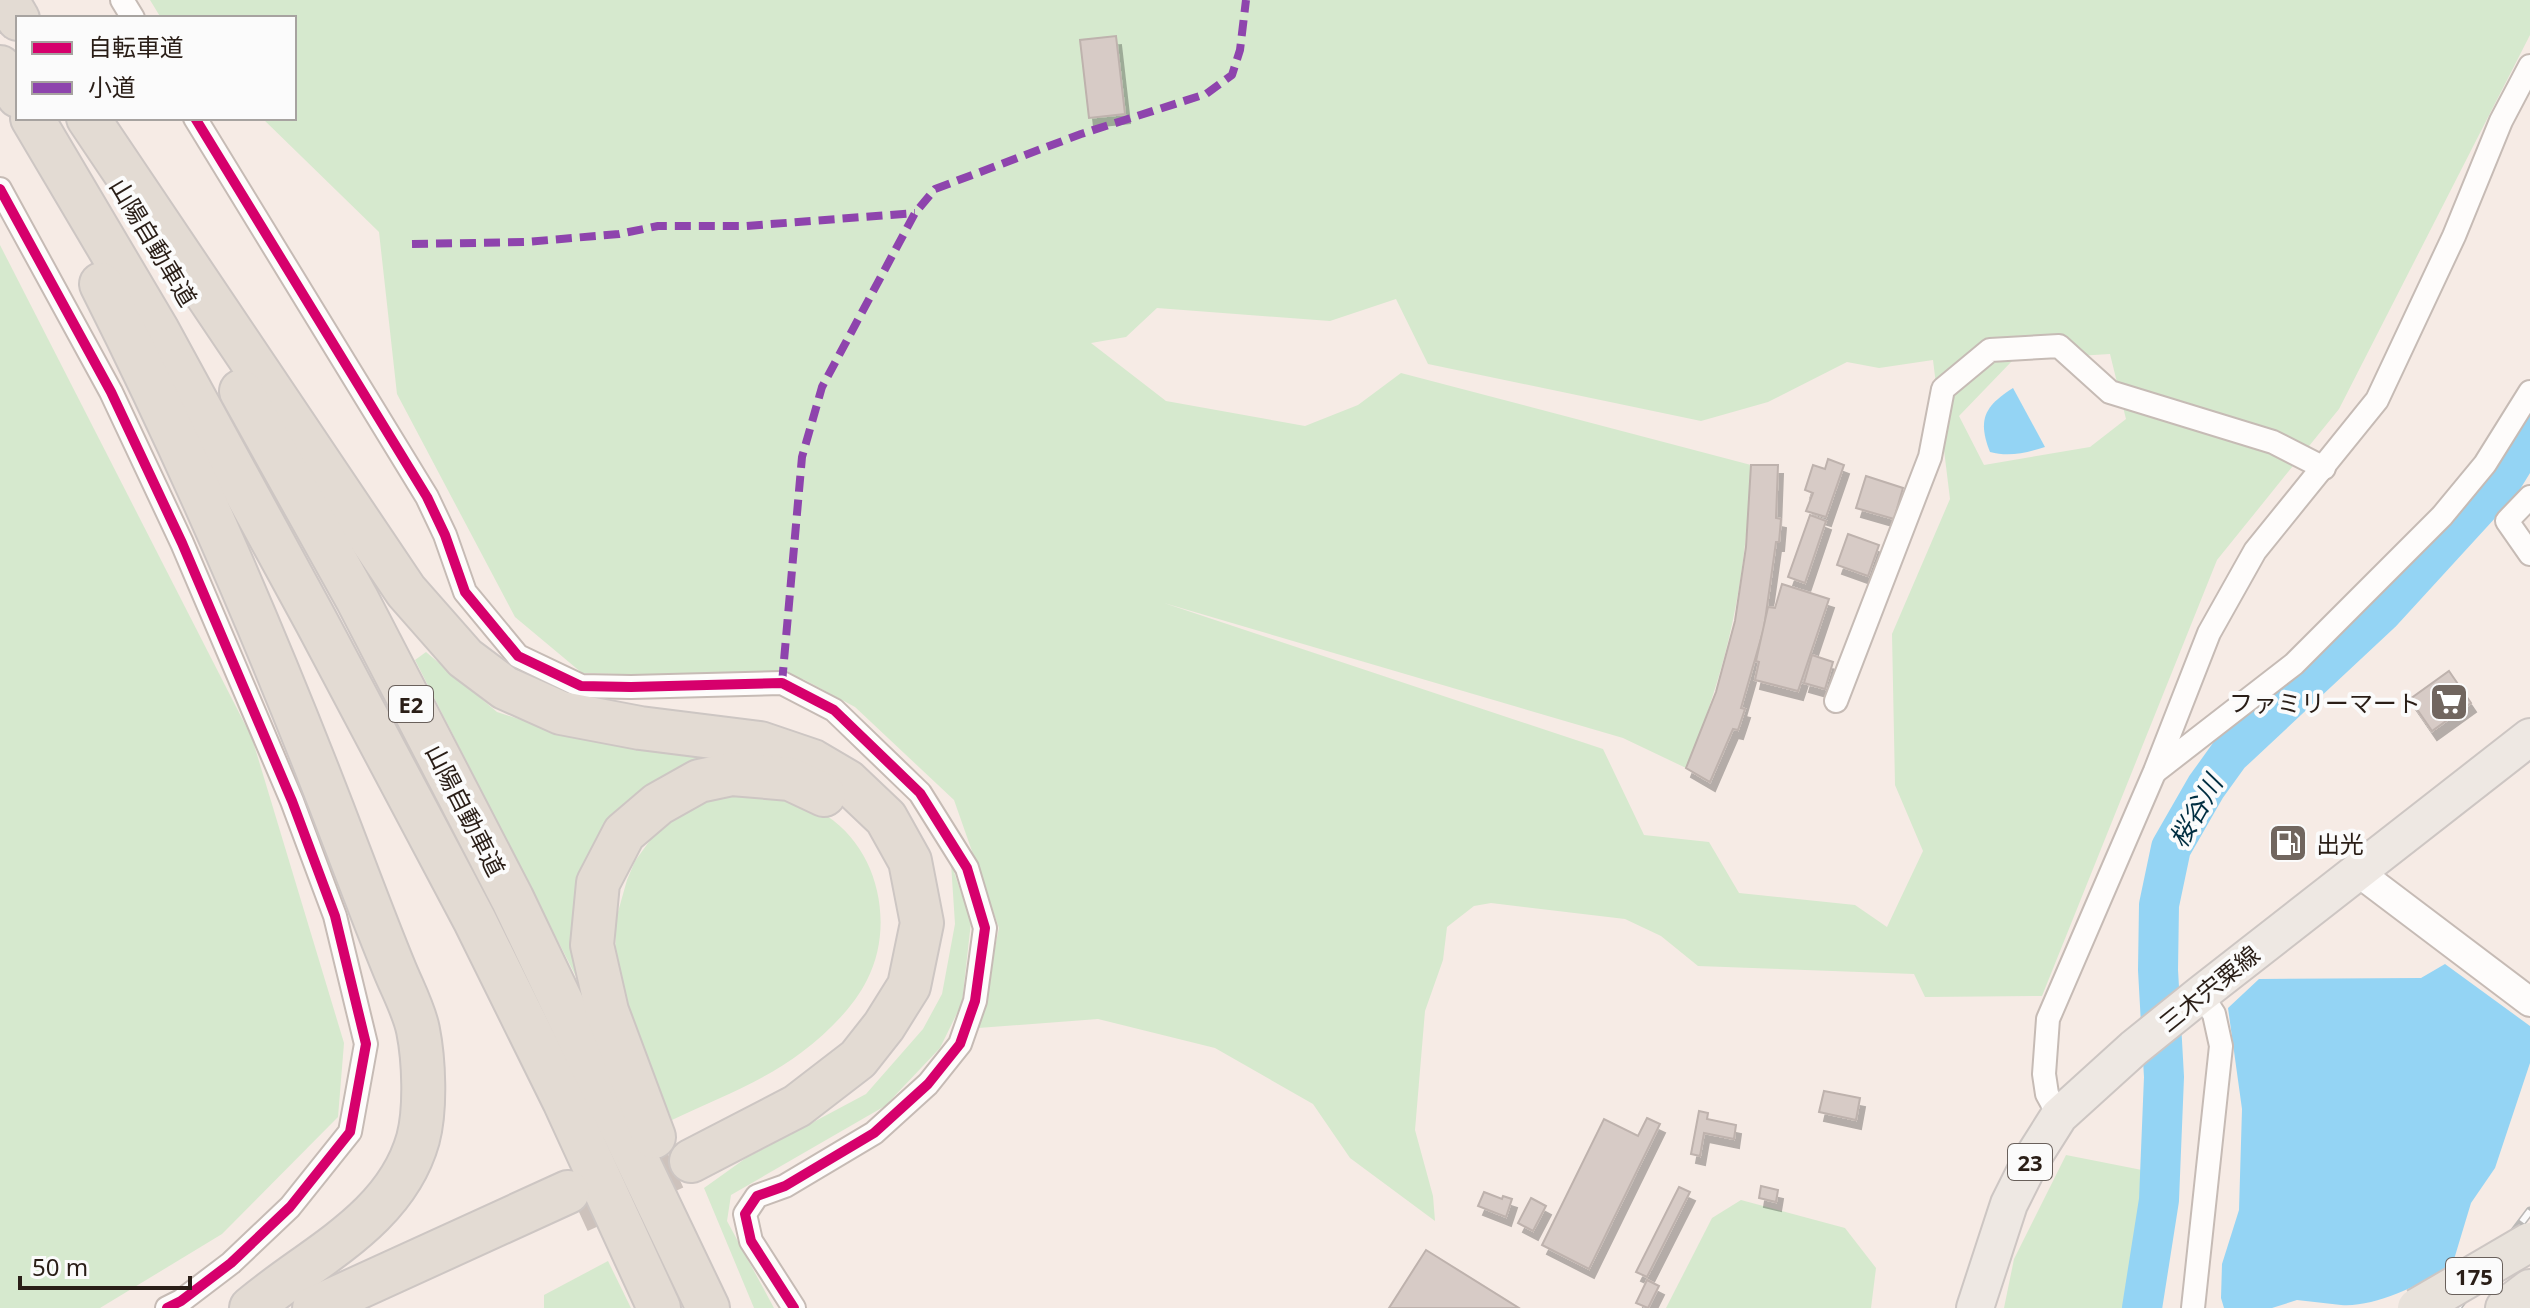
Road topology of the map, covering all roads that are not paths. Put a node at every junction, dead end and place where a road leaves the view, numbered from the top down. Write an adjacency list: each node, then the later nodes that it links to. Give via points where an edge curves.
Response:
1 (2530, 66): 11 (street, via 2377,400)
2 (0, 67): 3 (highway)
3 (16, 93)
4 (33, 120): 8 (highway, 山陽自動車道 / E2)
5 (80, 120): 28 (highway, 山陽自動車道 / E2, via 194,307 364,613 512,898)
6 (89, 120): 28 (highway, via 406,591 465,658 505,688 561,713 760,743 813,761 847,781 886,818 910,861 922,923 909,986 884,1026 858,1059 797,1106 685,1152 776,1094 835,1048 869,1010 887,972 896,933 894,882 854,819 823,795 790,779 732,774 699,781 658,804 624,833 598,883 592,945 607,1011 666,1166)
7 (196, 120): 29 (street, via 427,497 465,592 518,656 581,686 782,683 834,710 920,793 967,868 985,928 975,1001 960,1044 928,1084 874,1133 785,1186 757,1196 745,1214 751,1241)
8 (65, 172): 24 (highway, via 87,257 155,390 227,552 418,1028 424,1083 418,1138 399,1182 350,1234); 27 (highway, 山陽自動車道 / E2, via 166,344 468,907)
9 (0, 189): 23 (street, via 111,392 188,557 335,916 366,1044 350,1132 280,1216 231,1263)
10 (2530, 392): 16 (street, via 2485,464 2442,516 2294,664)
11 (2324, 468): 14 (street, via 2273,442 2110,392 2059,346 1990,350 1943,389 1930,457); 16 (street, via 2255,551 2209,633)
12 (2530, 497): 13 (street, via 2507,521)
13 (2530, 554)
14 (1836, 701)
15 (2530, 737): 17 (main road, 三木宍粟線 / 23)
16 (2155, 771): 20 (street, via 2048,1019 2044,1074)
17 (2358, 872): 18 (main road, 三木宍粟線 / 23); 19 (street)
18 (2194, 1000): 20 (main road, 三木宍粟線 / 23); 31 (street, via 2214,1014 2221,1046)
19 (2530, 1002)
20 (2059, 1116): 30 (main road, 三木宍粟線 / 23, via 2009,1204)
21 (2530, 1242): 32 (highway, 175, bridge); 33 (highway, 175, bridge)
22 (2530, 1289): 34 (highway, 175)
23 (167, 1308)
24 (251, 1308)
25 (314, 1308): 26 (highway, via 573,1202)
26 (373, 1308)
27 (659, 1308)
28 (709, 1308)
29 (794, 1308)
30 (1975, 1308)
31 (2193, 1308)
32 (2417, 1308)
33 (2445, 1308)
34 (2505, 1308)

